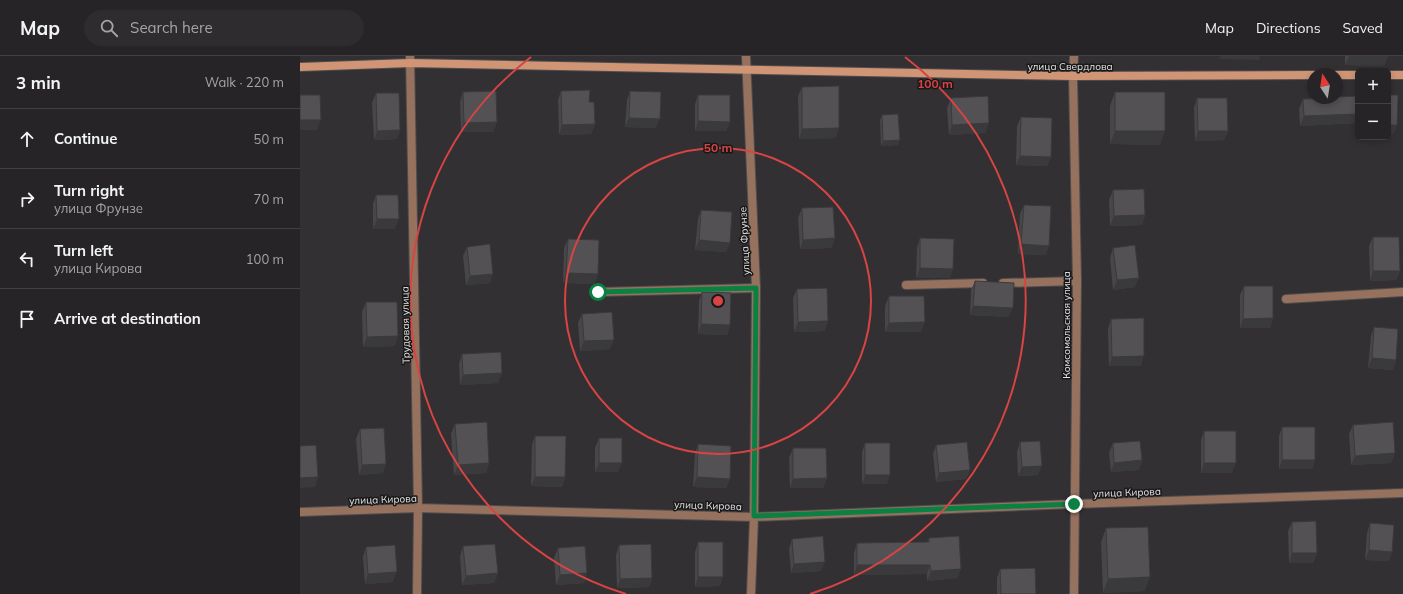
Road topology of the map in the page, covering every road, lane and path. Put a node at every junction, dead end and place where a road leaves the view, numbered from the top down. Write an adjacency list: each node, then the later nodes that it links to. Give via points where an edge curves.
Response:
1 (746, 56): 5 (street, улица Фрунзе)
2 (1074, 56): 11 (street, Комсомольская улица)
3 (410, 59): 4 (street, улица Свердлова); 5 (street, улица Свердлова); 20 (street, Трудовая улица)
4 (300, 67)
5 (746, 70): 11 (street, улица Свердлова); 14 (street, улица Фрунзе)
6 (1307, 75): 11 (street, улица Свердлова)
7 (1343, 75): 8 (street)
8 (1355, 75)
9 (1391, 75): 10 (street)
10 (1403, 75)
11 (1073, 76): 12 (street, Комсомольская улица)
12 (1077, 281): 13 (street); 19 (street, Комсомольская улица)
13 (906, 285)
14 (756, 288): 15 (street); 22 (street, улица Фрунзе)
15 (598, 292)
16 (1403, 292): 17 (street)
17 (1286, 299)
18 (1403, 493): 19 (street, улица Кирова)
19 (1074, 504): 22 (street, улица Кирова); 25 (street, Комсомольская улица)
20 (418, 508): 21 (street, улица Кирова); 22 (street, улица Кирова); 23 (street, Трудовая улица)
21 (300, 512)
22 (754, 516): 24 (street, улица Фрунзе)
23 (417, 594)
24 (752, 594)
25 (1074, 594)

